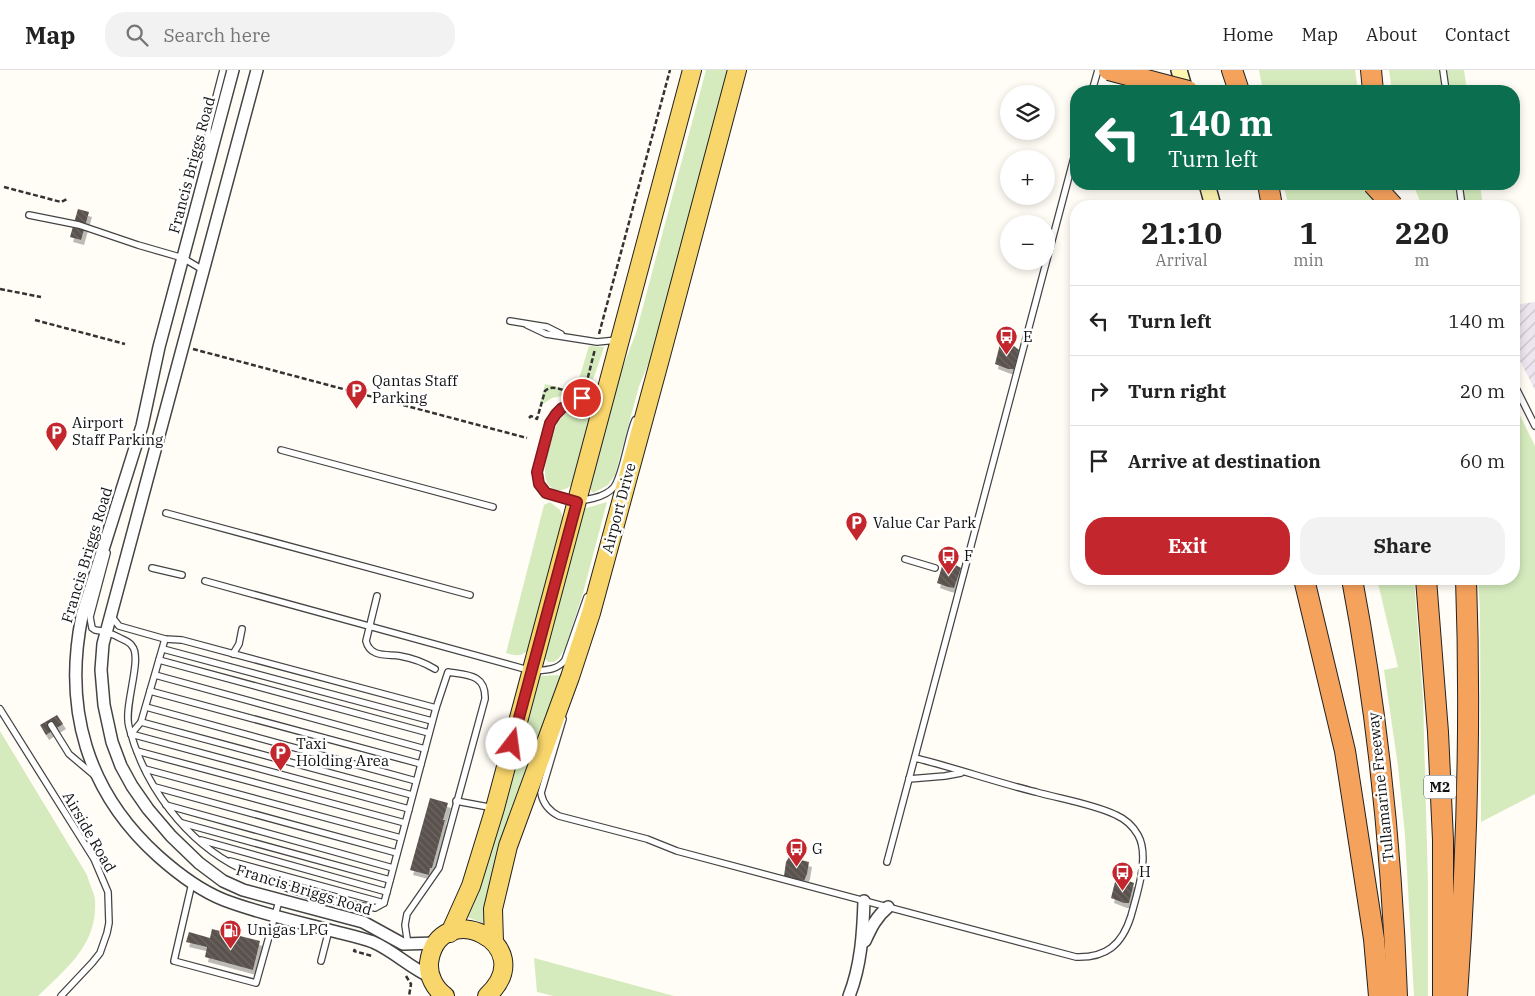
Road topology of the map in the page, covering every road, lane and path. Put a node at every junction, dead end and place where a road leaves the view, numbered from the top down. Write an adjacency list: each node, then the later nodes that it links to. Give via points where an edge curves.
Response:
1 (223, 70): 21 (lane, via 208,128)
2 (233, 70): 21 (street, Francis Briggs Road)
3 (257, 70): 29 (street, Francis Briggs Road)
4 (670, 70): 35 (path)
5 (692, 70): 34 (main road)
6 (737, 70): 39 (main road, Airport Drive)
7 (1098, 70): 14 (lane)
8 (1109, 70): 15 (highway, bridge)
9 (1179, 70): 16 (street)
10 (1232, 70): 17 (highway)
11 (1245, 70): 18 (highway)
12 (1371, 70): 19 (highway)
13 (1444, 70): 20 (lane)
14 (1094, 85)
15 (1164, 85)
16 (1184, 85)
17 (1237, 85)
18 (1248, 85)
19 (1372, 85)
20 (1445, 85)
21 (207, 165): 28 (street, Francis Briggs Road)
22 (1070, 172): 86 (lane)
23 (4, 187): 25 (path, via 60,202)
24 (1378, 190): 26 (highway, bridge)
25 (67, 200)
26 (1388, 200)
27 (29, 215): 28 (lane, via 79,224)
28 (183, 258): 29 (lane); 44 (street, Francis Briggs Road)
29 (203, 270): 63 (street, Francis Briggs Road)
30 (0, 289): 31 (path)
31 (41, 298)
32 (35, 320): 36 (path)
33 (510, 321): 35 (lane, via 536,324 566,336)
34 (620, 340): 35 (lane); 38 (main road)
35 (597, 342): 40 (path)
36 (125, 344)
37 (189, 348): 46 (path)
38 (608, 383): 48 (main road); 48 (lane, via 556,414 550,423 537,472 539,484 546,493)
39 (653, 383): 48 (lane, via 632,427 614,487 600,497); 52 (main road, Airport Drive)
40 (586, 386)
41 (578, 390): 43 (path, via 571,393 548,388 537,419)
42 (1520, 396): 45 (lane)
43 (529, 418)
44 (142, 426): 66 (lane, via 90,617 92,628); 90 (street, Francis Briggs Road, via 78,636 76,678 79,716 88,756)
45 (1535, 426)
46 (527, 438)
47 (281, 450): 49 (lane)
48 (577, 502): 72 (main road)
49 (492, 507)
50 (166, 512): 61 (lane)
51 (906, 560): 54 (lane)
52 (605, 562): 72 (lane, via 583,606 565,660 553,669); 74 (main road, Airport Drive)
53 (152, 568): 55 (lane)
54 (936, 568)
55 (182, 576)
56 (205, 581): 64 (lane)
57 (1305, 585): 130 (highway, via 1345,751 1374,940)
58 (1353, 585): 131 (highway, Tullamarine Freeway, via 1383,786)
59 (1426, 585): 132 (highway, M2, via 1443,840)
60 (1466, 585): 133 (highway, via 1467,808)
61 (470, 595)
62 (377, 596): 64 (lane)
63 (112, 617): 66 (street, Francis Briggs Road); 67 (lane, via 119,626)
64 (369, 627): 71 (lane, via 367,645 373,652 400,656); 72 (lane)
65 (242, 629): 69 (lane)
66 (108, 631): 83 (lane, via 135,650 127,715); 110 (street, Francis Briggs Road, via 101,661 104,705 112,742 132,786 171,836 211,873 243,890)
67 (165, 639): 68 (lane); 69 (lane, via 182,640)
68 (163, 649): 70 (lane); 79 (lane)
69 (233, 654): 77 (lane)
70 (159, 660): 73 (lane); 82 (lane)
71 (435, 669)
72 (532, 671): 97 (main road)
73 (155, 675): 75 (lane); 84 (lane)
74 (570, 677): 111 (lane, via 562,727 540,793 545,805 560,816); 117 (main road, Airport Drive, via 508,846 493,909)
75 (150, 691): 76 (lane); 87 (lane)
76 (146, 706): 80 (lane); 92 (lane)
77 (436, 708): 79 (lane); 95 (lane, via 448,672 472,676 483,684 485,698)
78 (0, 709): 126 (lane, Airside Road, via 94,859 108,892 109,922 100,953)
79 (432, 721): 82 (lane)
80 (141, 722): 83 (lane); 94 (lane)
81 (51, 725): 90 (lane, via 69,754)
82 (429, 733): 84 (lane)
83 (131, 734): 85 (lane); 98 (lane)
84 (425, 749): 87 (lane)
85 (137, 751): 88 (lane); 100 (lane)
86 (915, 758): 89 (lane); 91 (lane)
87 (421, 764): 92 (lane)
88 (145, 770): 93 (lane); 101 (lane)
89 (963, 772): 91 (lane); 113 (lane, via 1104,810 1126,820 1138,834 1143,854 1140,881 1126,930 1120,940 1106,951 1095,956 1076,957)
90 (99, 779): 108 (street, Francis Briggs Road, via 114,807 134,832 166,863)
91 (909, 779): 105 (lane)
92 (416, 781): 94 (lane)
93 (154, 787): 96 (lane); 103 (lane)
94 (412, 796): 98 (lane)
95 (456, 801): 97 (lane); 118 (lane, via 438,873 407,914)
96 (166, 805): 99 (lane); 106 (lane)
97 (496, 808): 116 (main road, via 471,886)
98 (409, 809): 100 (lane)
99 (180, 822): 102 (lane); 107 (lane)
100 (405, 823): 101 (lane)
101 (401, 838): 103 (lane)
102 (198, 839): 104 (lane); 109 (lane)
103 (397, 853): 106 (lane)
104 (223, 859): 112 (lane); 112 (lane, via 265,880 309,895 375,908)
105 (887, 862)
106 (393, 868): 107 (lane)
107 (390, 880): 109 (lane)
108 (192, 882): 114 (street, Francis Briggs Road, via 223,900); 114 (lane, via 174,961 256,983)
109 (387, 892): 112 (lane)
110 (279, 901): 114 (lane); 118 (street, Francis Briggs Road, via 363,922)
111 (864, 901): 113 (lane); 120 (street)
112 (384, 903)
113 (888, 907): 120 (street, via 872,925)
114 (274, 915): 115 (street, Francis Briggs Road)
115 (329, 930): 122 (lane); 124 (street, Francis Briggs Road, via 373,942)
116 (443, 938): 117 (main road, via 457,930 474,930); 118 (street); 124 (main road, via 431,953)
117 (494, 942): 128 (main road, Airport Drive, via 500,951 502,971 500,981)
118 (408, 945)
119 (354, 951): 121 (path)
120 (860, 952): 129 (street)
121 (378, 957)
122 (322, 961)
123 (405, 975): 127 (path, via 411,984)
124 (431, 977): 125 (main road)
125 (443, 995)
126 (61, 996)
127 (409, 996)
128 (487, 996)
129 (849, 996)
130 (1379, 996)
131 (1397, 996)
132 (1443, 996)
133 (1457, 996)

